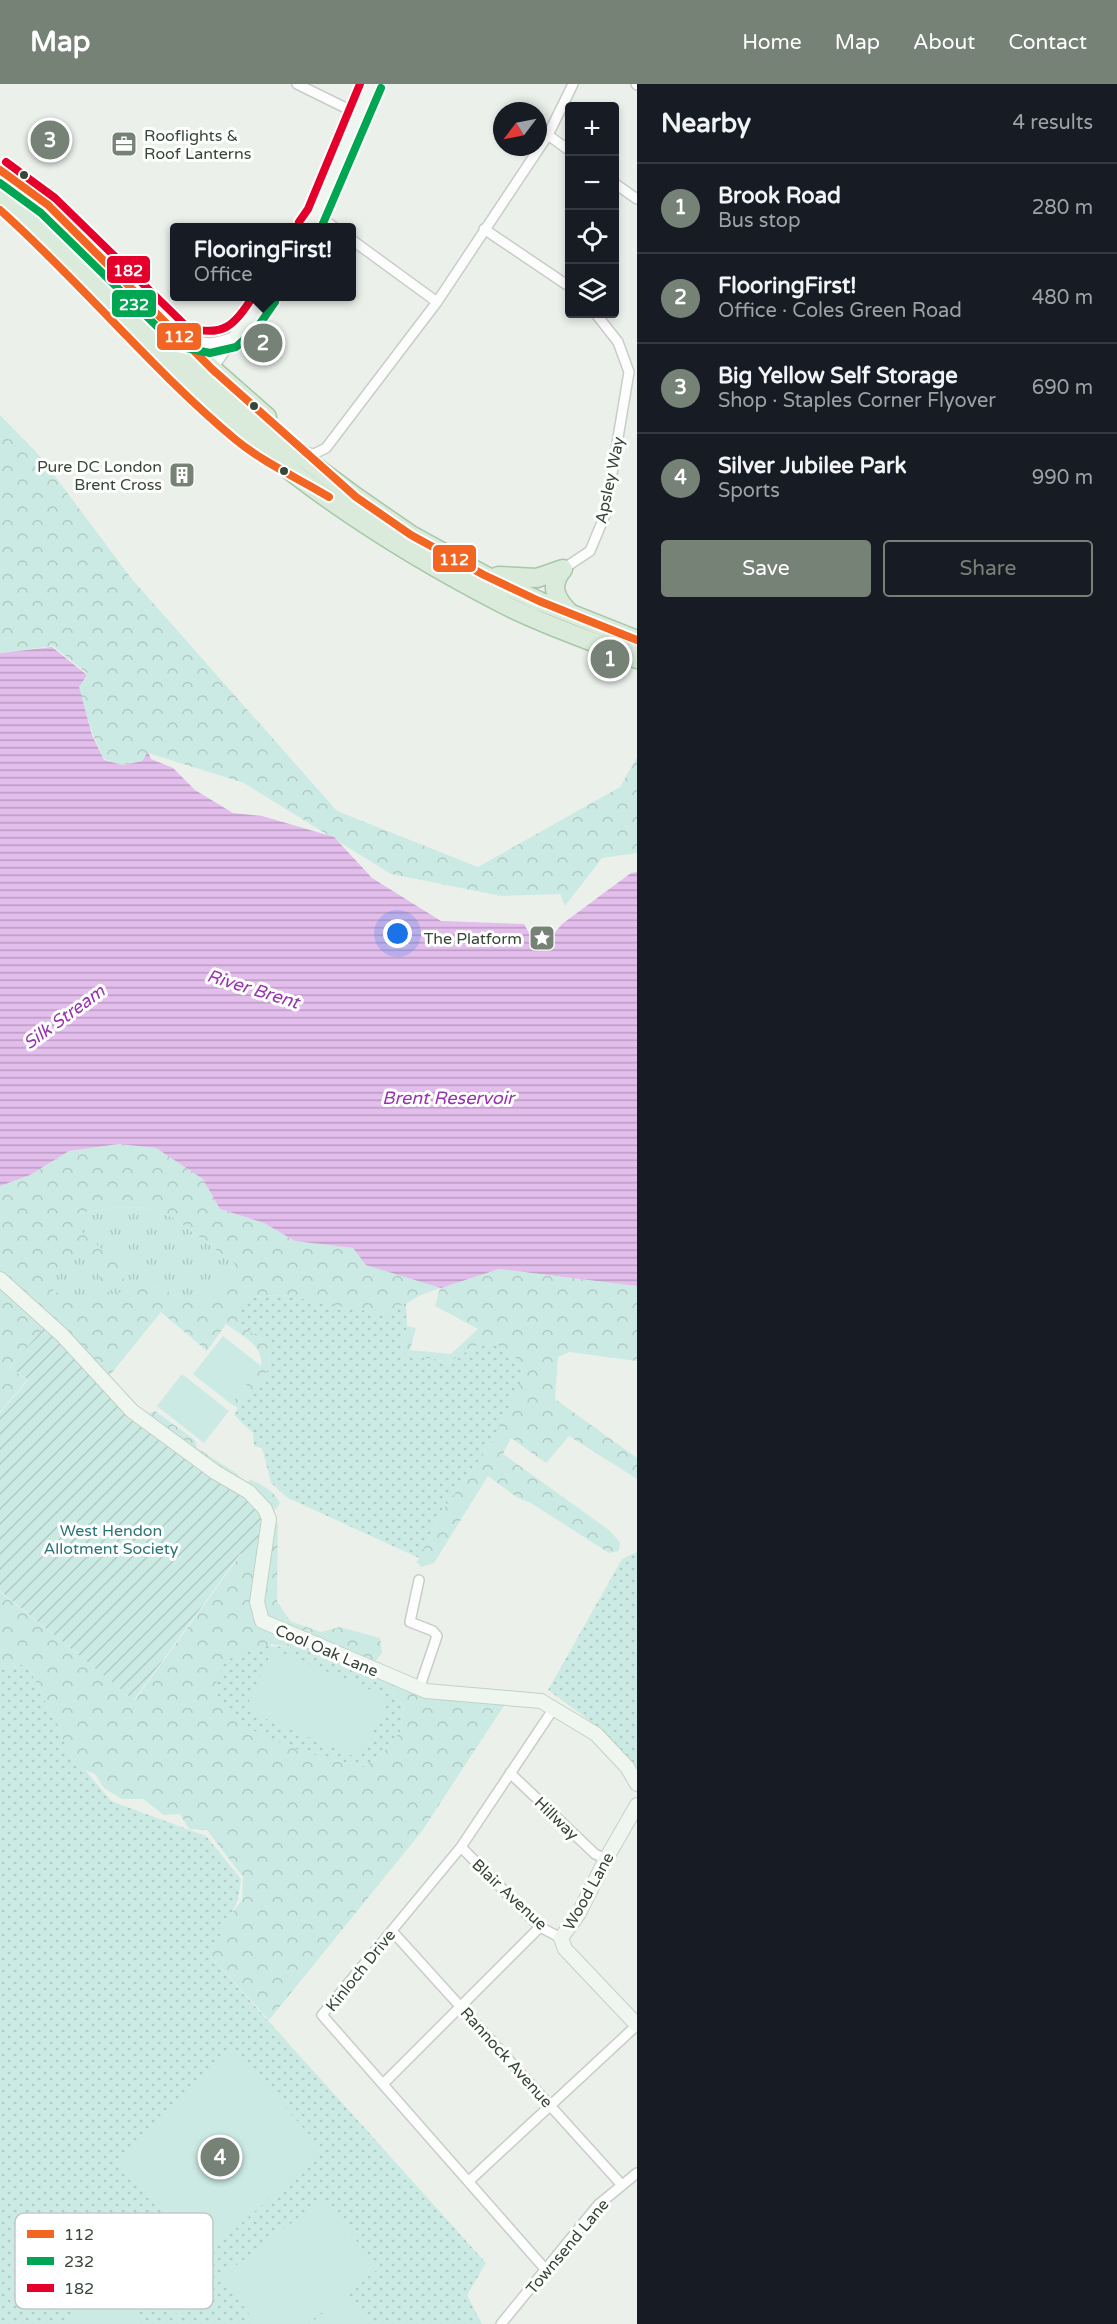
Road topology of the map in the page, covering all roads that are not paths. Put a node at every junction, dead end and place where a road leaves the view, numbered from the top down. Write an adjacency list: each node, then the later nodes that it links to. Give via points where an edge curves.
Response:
1 (297, 84): 4 (street)
2 (371, 84): 4 (street)
3 (573, 84): 5 (street)
4 (358, 114): 13 (street)
5 (548, 135): 6 (street); 16 (street)
6 (565, 147)
7 (0, 170): 24 (highway, via 48,205)
8 (0, 183): 18 (highway, via 41,213)
9 (619, 186): 11 (street)
10 (0, 199): 18 (highway)
11 (637, 200)
12 (0, 210): 27 (highway, via 197,407 252,452)
13 (317, 214): 14 (street); 15 (street)
14 (311, 223)
15 (329, 223)
16 (484, 229): 19 (street); 21 (street)
17 (356, 244): 21 (street)
18 (73, 253): 25 (highway)
19 (565, 284)
20 (263, 301): 23 (street)
21 (437, 302): 26 (street, via 326,448 314,454)
22 (599, 318): 29 (street, Apsley Way, via 618,342 629,372 605,515 590,551)
23 (237, 335): 24 (street, via 205,345); 25 (street)
24 (181, 336): 25 (highway)
25 (206, 381): 26 (highway); 27 (highway, via 227,418); 28 (highway)
26 (304, 452): 28 (highway)
27 (303, 479): 33 (highway, via 394,543 504,605)
28 (336, 482): 30 (highway, via 411,535)
29 (563, 569): 30 (highway, via 537,578); 31 (highway, via 556,577 555,589 558,600)
30 (484, 575): 31 (highway)
31 (571, 614): 32 (highway)
32 (637, 640)
33 (637, 659)
34 (0, 1279): 36 (street, Cool Oak Lane, via 62,1335 132,1411 249,1492 265,1509 269,1519 257,1602 262,1621)
35 (419, 1580): 36 (street, via 410,1622 433,1630 437,1636)
36 (419, 1689): 37 (street, Cool Oak Lane, via 541,1701)
37 (555, 1708): 38 (street, Kinloch Drive); 39 (street, Cool Oak Lane, via 596,1734 627,1767)
38 (510, 1773): 41 (street, Kinloch Drive); 42 (street, Hillway, via 595,1854)
39 (637, 1784)
40 (637, 1805): 42 (street, Wood Lane)
41 (461, 1847): 43 (street, Blair Avenue); 44 (street, Kinloch Drive)
42 (606, 1859): 45 (street, Wood Lane, via 579,1913)
43 (540, 1927): 45 (street, Blair Avenue); 46 (street)
44 (392, 1931): 46 (street, Rannock Avenue); 48 (street, Kinloch Drive, via 322,2015)
45 (561, 1938): 47 (street, Wood Lane, via 565,1949)
46 (461, 2006): 48 (street); 49 (street, Rannock Avenue)
47 (637, 2025): 49 (street)
48 (383, 2084): 51 (street, Kinloch Drive)
49 (551, 2106): 51 (street); 52 (street, Rannock Avenue)
50 (637, 2173): 52 (street, Townsend Lane)
51 (469, 2181): 53 (street, Kinloch Drive)
52 (621, 2184): 53 (street, Townsend Lane, via 598,2205)
53 (546, 2270): 54 (street, Townsend Lane)
54 (511, 2320): 55 (street, Townsend Lane)
55 (501, 2324)

